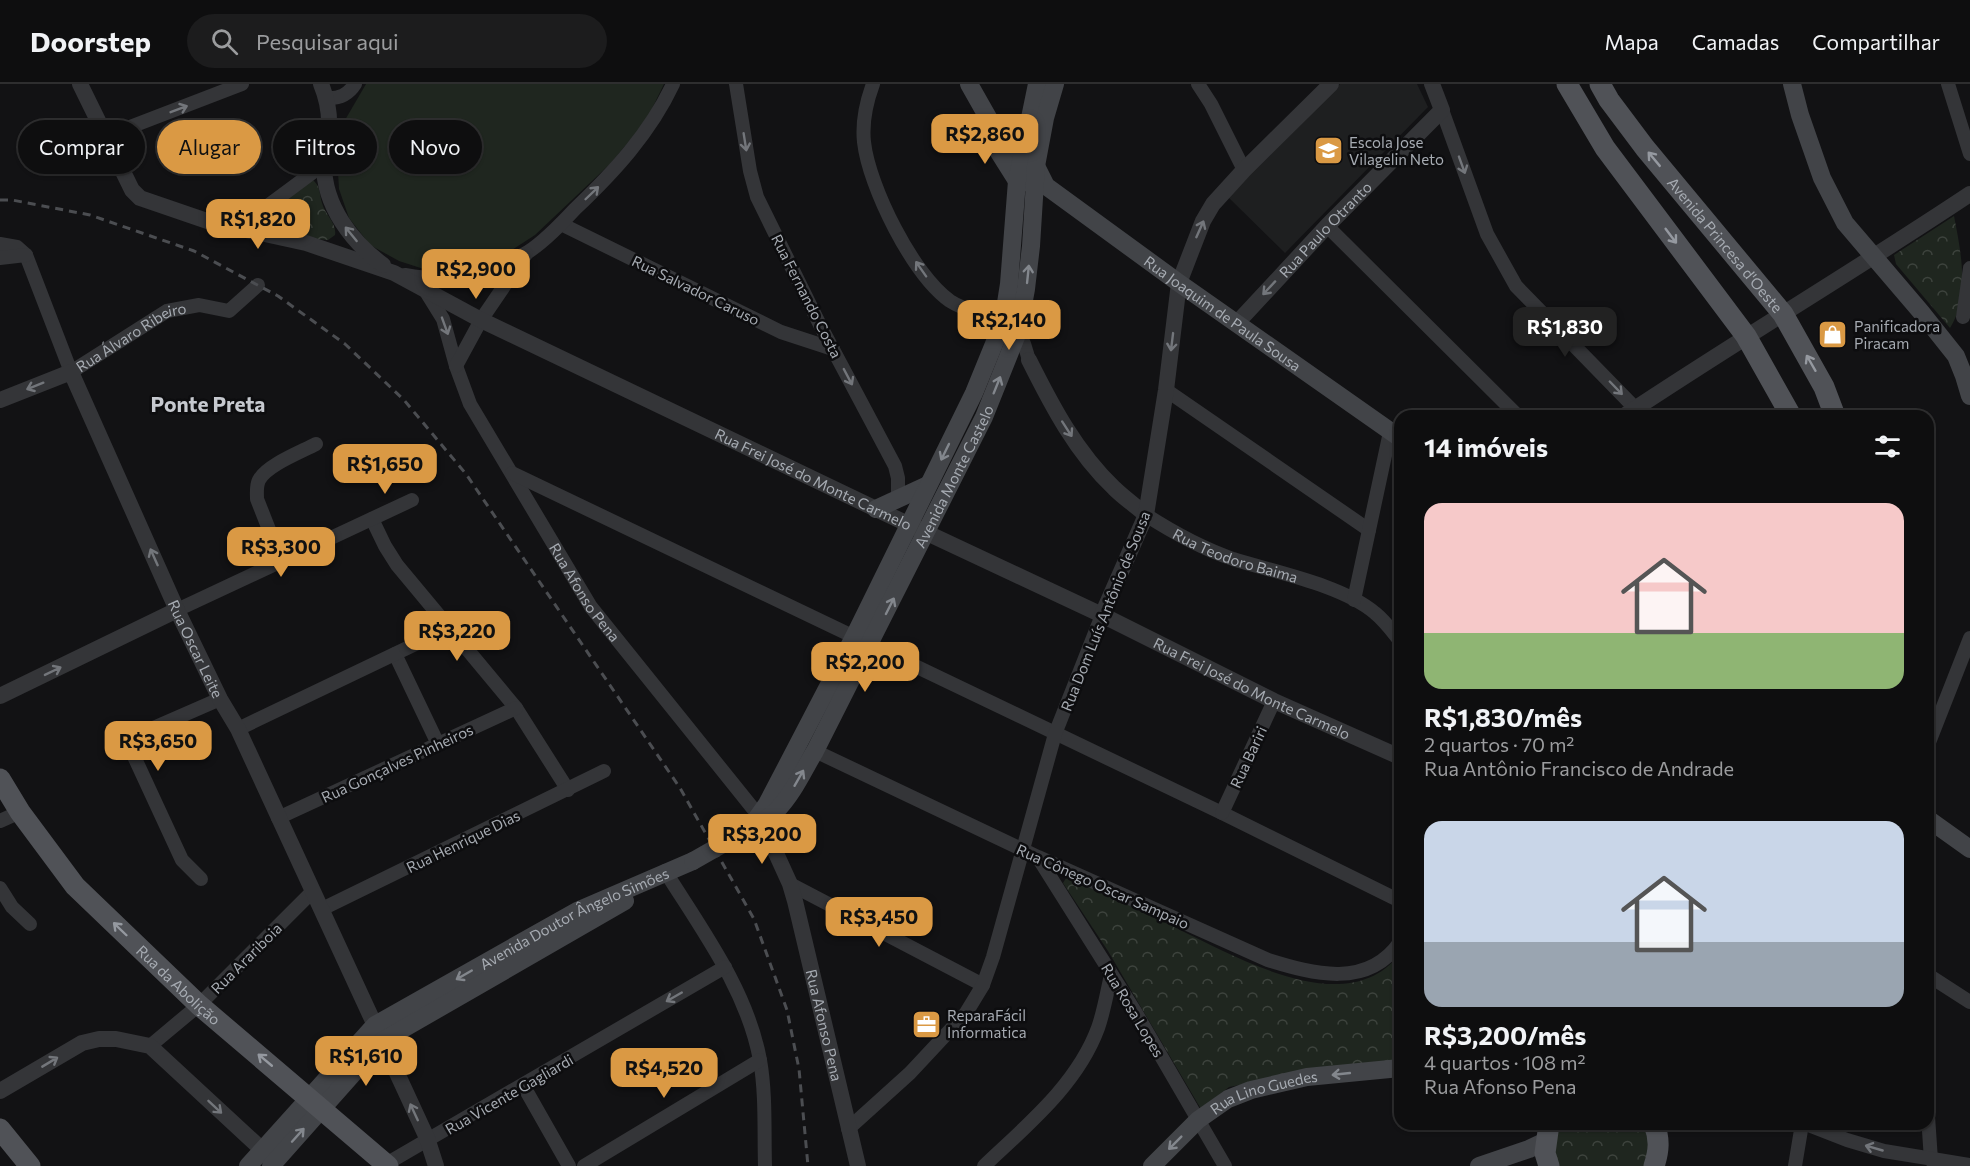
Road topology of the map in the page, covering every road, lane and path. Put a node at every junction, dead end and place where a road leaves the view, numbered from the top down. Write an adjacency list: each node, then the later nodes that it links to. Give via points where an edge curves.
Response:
1 (80, 84): 20 (street)
2 (242, 84): 22 (street, one-way to 2)
3 (673, 84): 32 (street, one-way to 3, via 642,138)
4 (736, 84): 51 (street, Rua Fernando Costa, one-way to 51, via 757,198)
5 (873, 84): 49 (street, one-way to 5, via 965,310 942,294 897,232 867,160 864,116)
6 (959, 84): 30 (main road)
7 (969, 84): 24 (main road, via 999,137)
8 (1037, 84): 24 (main road, Avenida Monte Castelo)
9 (1055, 84): 25 (main road, Avenida Monte Castelo)
10 (1198, 84): 26 (street)
11 (1332, 84): 26 (street, Rua Dom Luís Antônio de Sousa)
12 (1432, 84): 19 (street)
13 (1567, 84): 50 (main road, one-way to 50, via 1605,148)
14 (1600, 84): 45 (main road, Avenida Princesa d'Oeste, one-way to 14, via 1645,148)
15 (1792, 84): 39 (main road, via 1822,178 1845,223)
16 (1948, 84): 23 (street)
17 (353, 87): 18 (street, via 343,96)
18 (324, 91): 21 (street)
19 (1442, 110): 33 (street, Rua Paulo Otranto); 59 (street, one-way to 59, via 1487,234 1516,286)
20 (96, 120)
21 (330, 120)
22 (145, 121)
23 (1970, 154)
24 (1021, 155): 25 (main road); 30 (main road, Avenida Monte Castelo)
25 (1036, 166): 30 (main road, Avenida Monte Castelo)
26 (1244, 170): 42 (street, Rua Dom Luís Antônio de Sousa, one-way to 26, via 1213,204)
27 (124, 174): 34 (street, Rua Afonso Pena, via 136,197)
28 (311, 174): 34 (street)
29 (325, 174): 41 (street, one-way to 29, via 345,228)
30 (1032, 185): 42 (main road, Rua Joaquim de Paula Sousa); 49 (main road, Avenida Monte Castelo, via 1029,268)
31 (1970, 194): 39 (street)
32 (561, 224): 36 (street); 51 (street, Rua Salvador Caruso, via 781,332)
33 (1327, 226): 48 (street, Rua Paulo Otranto, one-way to 48); 58 (street)
34 (238, 228): 41 (street, Rua Afonso Pena, via 306,243)
35 (0, 244): 37 (street, via 18,247)
36 (528, 252): 41 (street, via 473,274 425,279); 47 (street)
37 (26, 255): 38 (street); 54 (street, Rua Oscar Leite)
38 (0, 258)
39 (1874, 258): 45 (street); 56 (main road, via 1956,356)
40 (1970, 268): 46 (street)
41 (394, 273): 44 (street, Rua Afonso Pena)
42 (1179, 284): 48 (main road, Rua Joaquim de Paula Sousa); 55 (street, Rua Dom Luís Antônio de Sousa, one-way to 55)
43 (258, 285): 54 (street, Rua Álvaro Ribeiro, via 229,311 199,306 167,311)
44 (425, 290): 47 (street, Rua Frei José do Monte Carmelo); 53 (street, Rua Afonso Pena, one-way to 53, via 443,319)
45 (1783, 314): 50 (street); 62 (main road, Avenida Princesa d'Oeste, one-way to 45)
46 (1963, 317)
47 (481, 320): 53 (street); 70 (street, Rua Frei José do Monte Carmelo)
48 (1236, 324): 63 (main road, Rua Joaquim de Paula Sousa)
49 (1011, 327): 52 (street); 67 (main road, Avenida Monte Castelo, one-way to 67); 75 (main road, Avenida Monte Castelo, one-way to 49, via 984,417)
50 (1746, 336): 60 (street); 61 (main road)
51 (833, 349): 69 (street, Rua Fernando Costa, one-way to 69, via 895,466)
52 (1029, 360): 71 (street, Rua Teodoro Baima, one-way to 71, via 1069,433 1094,467)
53 (456, 366): 66 (street, Rua Afonso Pena, via 470,404)
54 (71, 372): 57 (street, Rua Álvaro Ribeiro, one-way to 57); 78 (street, Rua Oscar Leite, one-way to 54)
55 (1166, 390): 71 (street, Rua Dom Luís Antônio de Sousa); 74 (street)
56 (1970, 396)
57 (0, 400)
58 (1512, 410)
59 (1630, 410)
60 (1637, 410)
61 (1788, 410)
62 (1833, 410)
63 (1394, 434)
64 (1394, 439): 74 (street)
65 (316, 444): 76 (street, via 267,471 256,489)
66 (512, 473): 82 (street); 104 (street, Rua Afonso Pena, via 591,607)
67 (928, 485): 69 (main road); 73 (main road, Avenida Monte Castelo)
68 (412, 500): 72 (street)
69 (898, 500): 70 (main road)
70 (876, 509): 73 (street, Rua Frei José do Monte Carmelo)
71 (1146, 515): 77 (street, Rua Teodoro Baima, via 1187,541); 79 (street, Rua Dom Luís Antônio de Sousa)
72 (372, 519): 76 (street); 80 (street, via 397,565)
73 (909, 524): 75 (street, Rua Frei José do Monte Carmelo); 82 (main road, Avenida Monte Castelo)
74 (1370, 530): 77 (street)
75 (927, 532): 79 (street, Rua Frei José do Monte Carmelo); 84 (main road, Avenida Monte Castelo, one-way to 75)
76 (281, 560): 78 (street)
77 (1354, 600): 81 (street, Rua Teodoro Baima, via 1374,612)
78 (177, 610): 86 (street, one-way to 78); 87 (street, Rua Oscar Leite)
79 (1102, 615): 88 (street, Rua Frei José do Monte Carmelo); 92 (street, Rua Dom Luís Antônio de Sousa)
80 (449, 628): 85 (street); 89 (street)
81 (1394, 633)
82 (854, 637): 84 (street); 104 (main road, Avenida Monte Castelo)
83 (1970, 638): 91 (street)
84 (870, 645): 92 (street); 94 (main road, Avenida Monte Castelo)
85 (394, 654): 90 (street); 93 (street)
86 (0, 696)
87 (220, 699): 90 (street, Rua Oscar Leite); 109 (street, via 149,730 134,743 132,752 182,860)
88 (1274, 701): 95 (street, Rua Frei José do Monte Carmelo); 100 (street, Rua Bariri)
89 (516, 708): 93 (street, Rua Gonçalves Pinheiros); 98 (street)
90 (238, 729): 101 (street, Rua Oscar Leite)
91 (1934, 730)
92 (1055, 734): 100 (street); 106 (street, Rua Dom Luís Antônio de Sousa)
93 (438, 744): 101 (street, Rua Gonçalves Pinheiros)
94 (815, 751): 104 (main road, Avenida Monte Castelo, one-way to 94, via 776,811); 106 (street, Rua Cônego Oscar Sampaio)
95 (1394, 754)
96 (604, 771): 98 (street, Rua Henrique Dias)
97 (0, 779): 99 (main road, Rua da Abolição)
98 (568, 790): 114 (street, Rua Henrique Dias)
99 (20, 812): 102 (street); 122 (main road, Rua da Abolição, one-way to 99, via 75,886)
100 (1222, 813): 113 (street)
101 (278, 819): 112 (street, Rua Oscar Leite)
102 (0, 821)
103 (1934, 823): 105 (main road)
104 (754, 824): 108 (main road, Avenida Monte Castelo, bridge); 110 (street, Rua Afonso Pena)
105 (1970, 849)
106 (1023, 850): 107 (street, Rua Cônego Oscar Sampaio); 120 (street, Rua Dom Luís Antônio de Sousa)
107 (1038, 857): 116 (street, Rua Cônego Oscar Sampaio, via 1268,960 1305,971 1364,971); 118 (street, Rua Rosa Lopes)
108 (677, 869): 117 (street); 123 (main road, Avenida Doutor Ângelo Simões, via 577,911)
109 (201, 879)
110 (790, 884): 120 (street); 132 (street, Rua Afonso Pena)
111 (0, 888): 115 (street)
112 (313, 891): 114 (street, Rua Oscar Leite); 122 (street, Rua Arariboia)
113 (1394, 898)
114 (322, 909): 123 (street, Rua Oscar Leite)
115 (30, 924)
116 (1394, 948)
117 (725, 967): 125 (street, via 746,1009); 127 (street, Rua Vicente Gagliardi, one-way to 127)
118 (1111, 975): 130 (street, Rua Rosa Lopes); 151 (street, via 1098,1029 1068,1080)
119 (1934, 979): 121 (street)
120 (983, 985): 132 (street, Rua Dom Luís Antônio de Sousa, via 966,1013 939,1044)
121 (1970, 1002)
122 (199, 1005): 124 (street, Rua Arariboia); 129 (main road, Rua da Abolição, one-way to 122)
123 (379, 1034): 129 (main road, Avenida Doutor Ângelo Simões); 138 (street, Rua Oscar Leite, one-way to 123)
124 (150, 1046): 128 (street, one-way to 124, via 82,1043 99,1038); 140 (street, one-way to 140)
125 (760, 1060): 148 (street); 149 (street)
126 (1394, 1069): 130 (main road, Rua Lino Guedes, one-way to 130, via 1307,1077 1251,1090 1228,1099)
127 (524, 1085): 138 (street, Rua Vicente Gagliardi); 147 (street)
128 (0, 1091)
129 (316, 1103): 140 (main road, Avenida Doutor Ângelo Simões); 142 (main road, Rua da Abolição)
130 (1198, 1120): 152 (main road, Rua Lino Guedes, one-way to 152); 153 (street, Rua Rosa Lopes)
131 (0, 1129): 144 (main road)
132 (848, 1130): 150 (street, Rua Afonso Pena)
133 (1656, 1130): 141 (main road)
134 (1803, 1130): 156 (street)
135 (1820, 1130): 139 (street, one-way to 135, via 1884,1151)
136 (1929, 1130): 139 (street)
137 (1547, 1132): 154 (main road, via 1528,1149); 155 (main road, via 1545,1153)
138 (428, 1142): 142 (street, Rua Vicente Gagliardi); 146 (street, Rua Oscar Leite)
139 (1931, 1160): 143 (street)
140 (272, 1161): 145 (main road, Avenida Doutor Ângelo Simões)
141 (1657, 1162)
142 (387, 1165)
143 (1970, 1165)
144 (30, 1166)
145 (248, 1166)
146 (436, 1166)
147 (569, 1166)
148 (584, 1166)
149 (765, 1166)
150 (858, 1166)
151 (984, 1166)
152 (1152, 1166)
153 (1225, 1166)
154 (1479, 1166)
155 (1549, 1166)
156 (1795, 1166)

